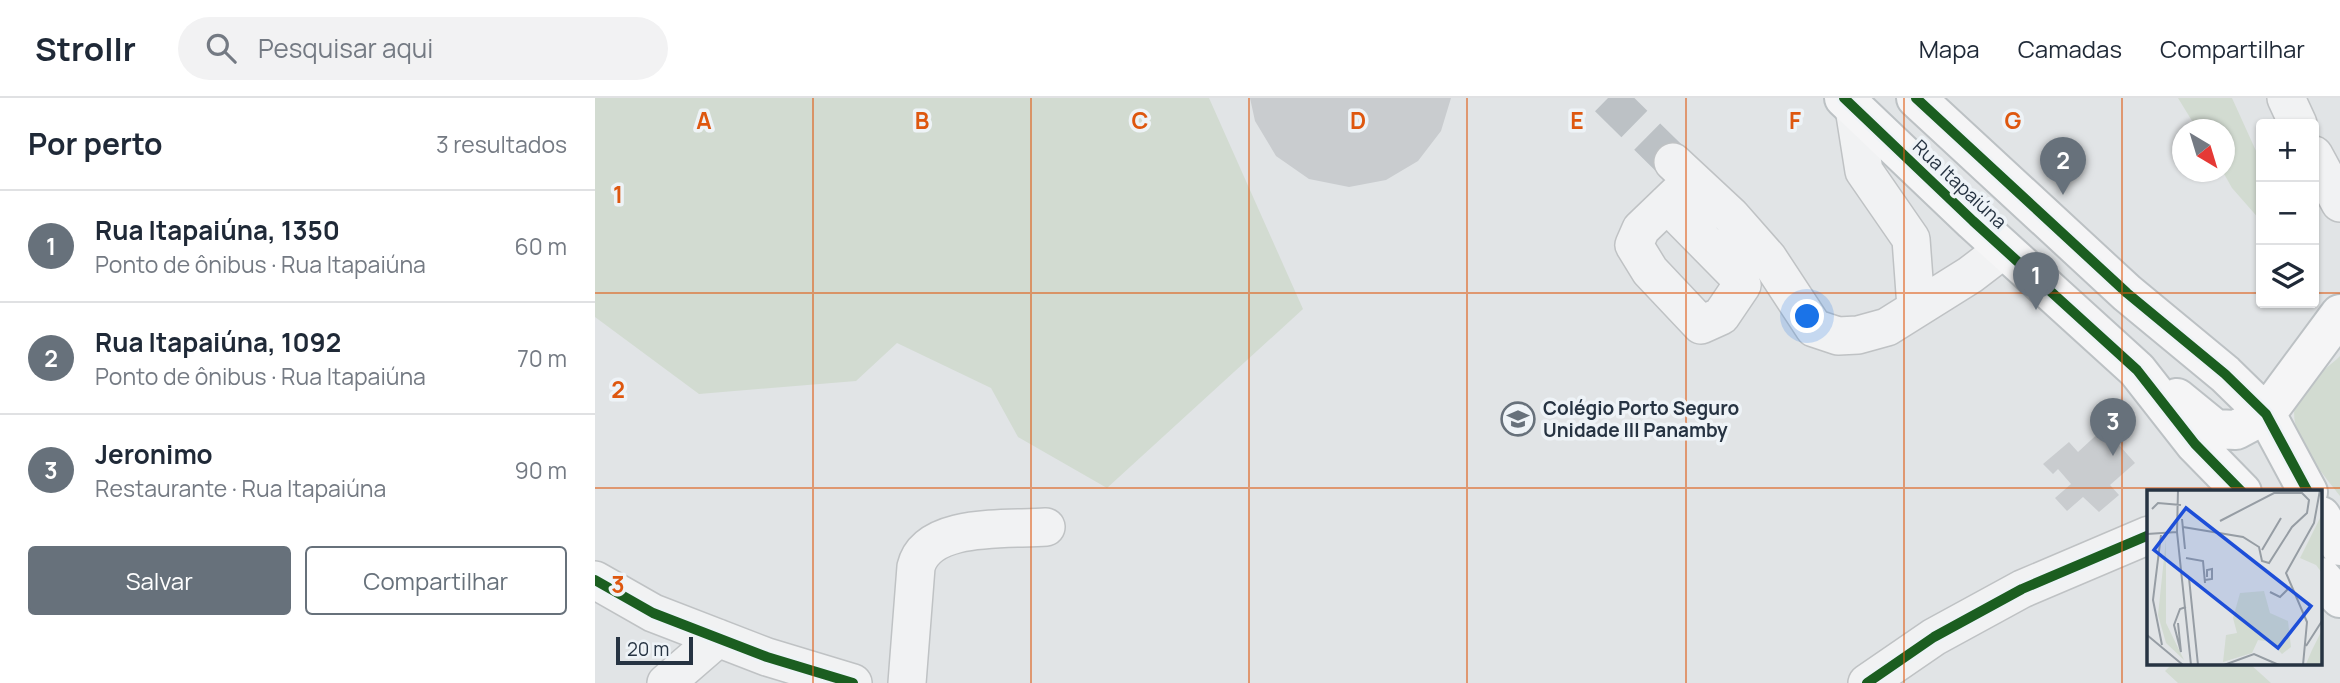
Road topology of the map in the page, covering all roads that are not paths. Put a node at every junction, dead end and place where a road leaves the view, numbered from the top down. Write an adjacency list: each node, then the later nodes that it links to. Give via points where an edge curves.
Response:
1 (1916, 98): 5 (main road, Rua Itapaiúna)
2 (2286, 98): 4 (street)
3 (1849, 103): 6 (main road, Rua Itapaiúna); 11 (street, via 1864,171 1911,239)
4 (2296, 119)
5 (1974, 153): 6 (main road, via 1963,163 1934,169); 14 (main road, Rua Itapaiúna, via 2127,293)
6 (1908, 159): 10 (main road, Rua Itapaiúna)
7 (2319, 164): 9 (street)
8 (1677, 182): 11 (street, via 1731,216 1768,258 1814,328 1837,336 1858,335 1887,327)
9 (2340, 203)
10 (2004, 248): 11 (street); 13 (main road, Rua Itapaiúna)
11 (1916, 307)
12 (2332, 323): 14 (main road, via 2260,374 2242,378); 15 (main road)
13 (2137, 370): 15 (main road, via 2215,429 2237,430); 16 (main road, Rua Itapaiúna, via 2195,444)
14 (2225, 374): 15 (main road, Rua Itapaiúna)
15 (2266, 414): 17 (main road, Rua Itapaiúna)
16 (2234, 484)
17 (2307, 490)
18 (2323, 519): 21 (main road)
19 (1046, 527): 28 (street, via 946,535 921,552)
20 (2147, 536): 29 (street, via 2022,589 1934,637)
21 (2340, 546)
22 (2323, 579): 24 (main road)
23 (595, 580): 25 (street, via 653,613)
24 (2340, 598)
25 (718, 638): 26 (street); 27 (street)
26 (666, 683)
27 (853, 683)
28 (907, 683)
29 (1867, 683)

